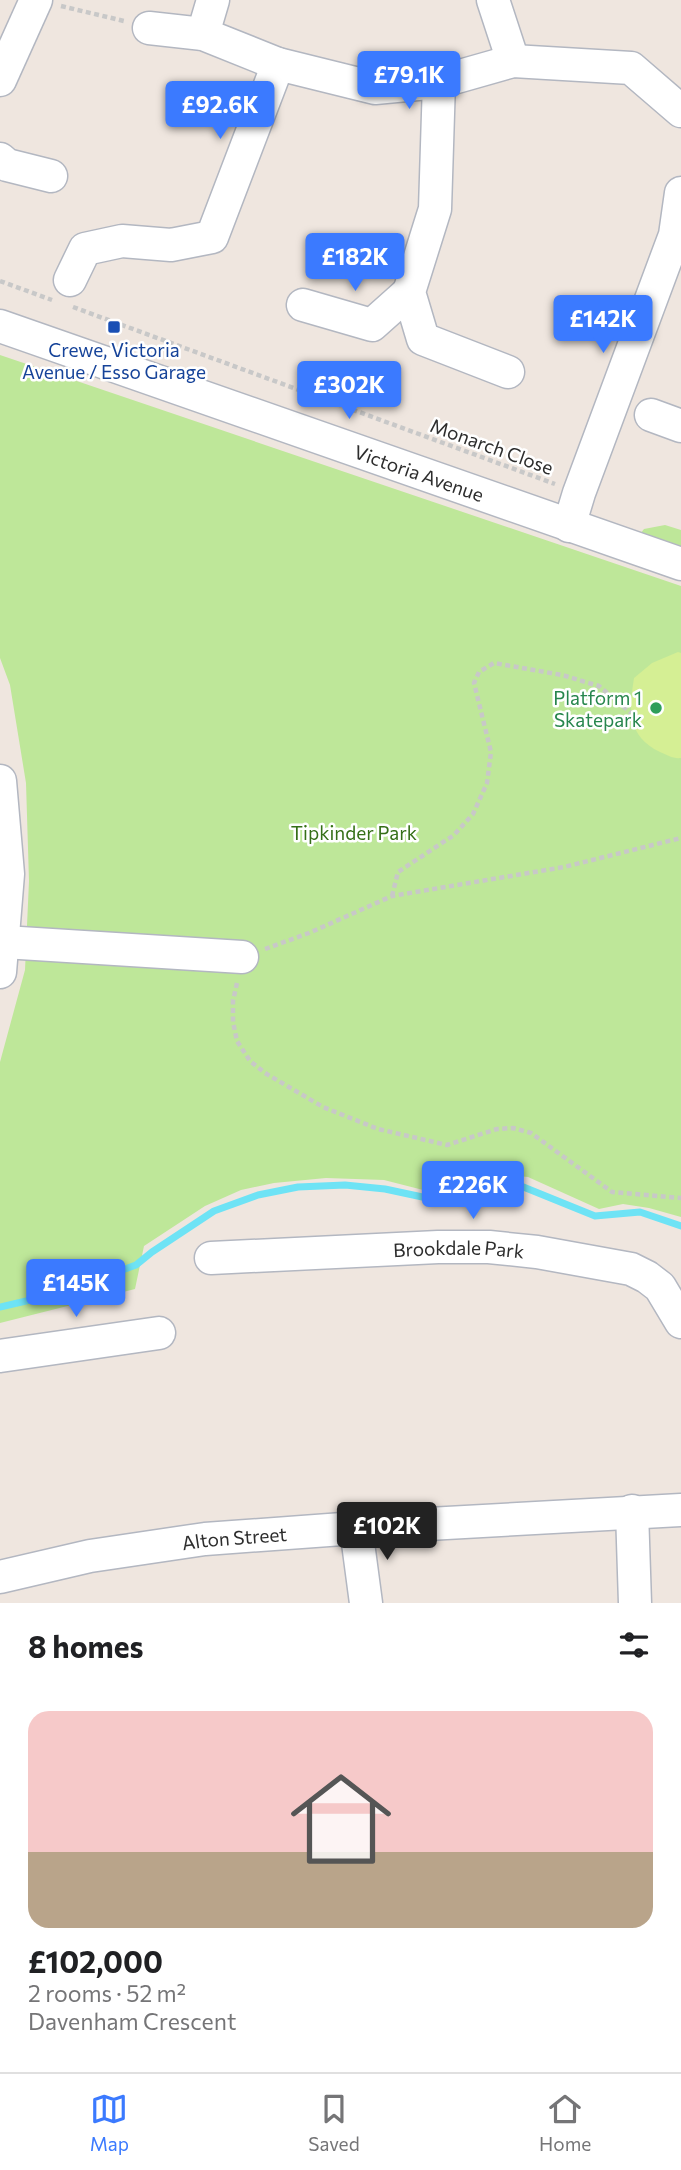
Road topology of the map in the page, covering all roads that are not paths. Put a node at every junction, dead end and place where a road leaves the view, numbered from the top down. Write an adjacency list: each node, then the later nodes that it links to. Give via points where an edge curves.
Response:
1 (36, 0): 8 (street)
2 (214, 0): 5 (street)
3 (492, 0): 6 (street)
4 (149, 28): 5 (street)
5 (203, 34): 7 (street)
6 (513, 61): 9 (street); 10 (street, via 631,68)
7 (278, 64): 9 (street, via 375,88); 15 (street, via 212,237 171,245 121,240 85,249)
8 (0, 80)
9 (439, 82): 16 (street, via 435,209)
10 (681, 111)
11 (0, 159): 12 (street, via 6,165)
12 (51, 176)
13 (681, 193): 14 (street)
14 (678, 236): 22 (street)
15 (70, 280)
16 (409, 292): 17 (street, via 372,325); 19 (street, via 423,339)
17 (303, 305)
18 (0, 326): 22 (street, Victoria Avenue)
19 (508, 372)
20 (651, 415): 21 (street)
21 (681, 426)
22 (569, 526): 23 (street, Victoria Avenue)
23 (681, 564)
24 (1, 790): 25 (street, via 8,874)
25 (2, 957): 26 (street)
26 (242, 957)
27 (211, 1258): 28 (street, Brookdale Park, via 438,1247 537,1252 631,1269 648,1277 660,1287)
28 (681, 1322)
29 (159, 1333): 30 (street)
30 (0, 1356)
31 (681, 1510): 32 (street, Alton Street)
32 (632, 1511): 33 (street, Alton Street); 36 (street)
33 (356, 1528): 34 (street, Alton Street, via 205,1539 90,1556); 35 (street)
34 (0, 1577)
35 (366, 1603)
36 (635, 1603)

